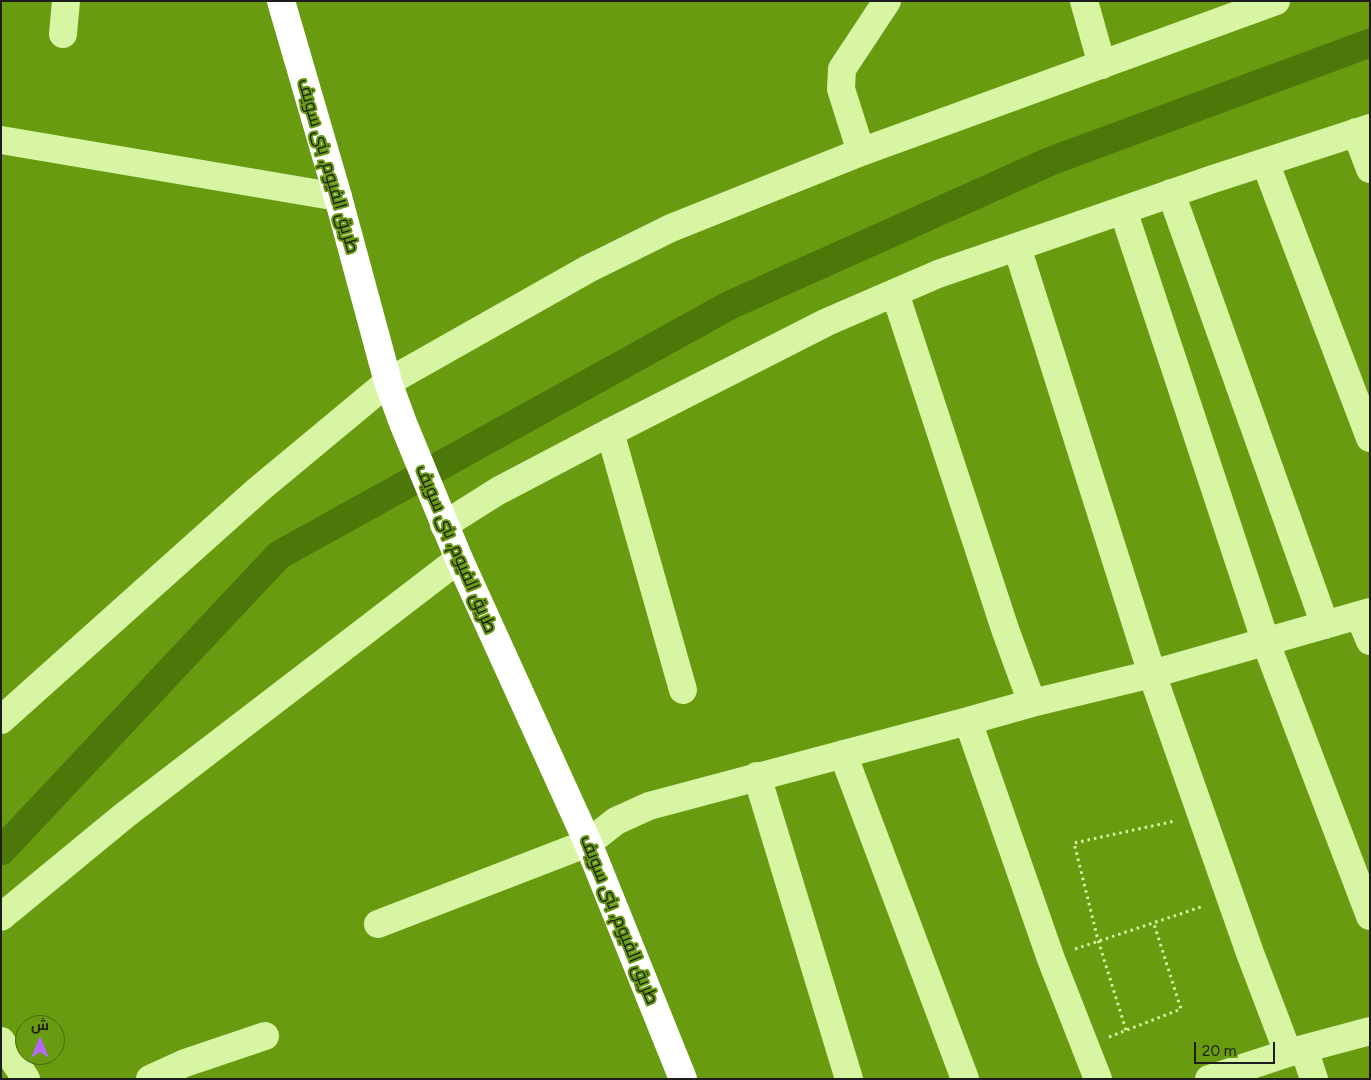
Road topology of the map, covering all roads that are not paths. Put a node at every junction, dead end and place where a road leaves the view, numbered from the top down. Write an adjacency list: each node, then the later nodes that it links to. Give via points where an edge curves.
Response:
1 (66, 1): 6 (street)
2 (281, 1): 14 (highway, طريق الفيوم, بنى سويف)
3 (888, 1): 10 (street, via 842,69 841,89)
4 (1084, 1): 7 (street)
5 (1276, 1): 7 (street)
6 (63, 34)
7 (1102, 65): 10 (street)
8 (1363, 130): 11 (street); 12 (street)
9 (1, 140): 14 (street)
10 (861, 152): 18 (street, via 628,248)
11 (1265, 162): 13 (street); 20 (street)
12 (1370, 169)
13 (1171, 194): 15 (street); 24 (street)
14 (338, 197): 18 (highway, طريق الفيوم, بنى سويف)
15 (1123, 210): 16 (street); 26 (street)
16 (1016, 247): 17 (street); 27 (street)
17 (895, 293): 19 (street, via 827,322); 29 (street)
18 (388, 382): 21 (highway, طريق الفيوم, بنى سويف); 30 (street, via 258,490)
19 (610, 432): 21 (street); 28 (street)
20 (1370, 438)
21 (442, 519): 22 (highway, طريق الفيوم, بنى سويف)
22 (459, 559): 34 (highway, طريق الفيوم, بنى سويف); 36 (street, via 125,815)
23 (1364, 613): 24 (street); 25 (street)
24 (1326, 625): 26 (street)
25 (1370, 641)
26 (1266, 643): 27 (street); 35 (street)
27 (1152, 674): 29 (street); 41 (street, via 1230,897)
28 (683, 690)
29 (1032, 703): 31 (street)
30 (1, 720)
31 (968, 721): 32 (street); 47 (street, via 1051,959)
32 (843, 754): 33 (street); 46 (street)
33 (758, 776): 34 (street, via 632,812); 45 (street)
34 (588, 843): 37 (street); 44 (highway, طريق الفيوم, بنى سويف)
35 (1370, 916)
36 (1, 917)
37 (378, 924)
38 (1370, 1031): 41 (street)
39 (266, 1036): 43 (street, via 185,1063)
40 (1, 1040): 42 (street)
41 (1296, 1051): 48 (street); 49 (street)
42 (26, 1079)
43 (150, 1079)
44 (684, 1079)
45 (849, 1079)
46 (965, 1079)
47 (1098, 1079)
48 (1210, 1079)
49 (1314, 1079)

